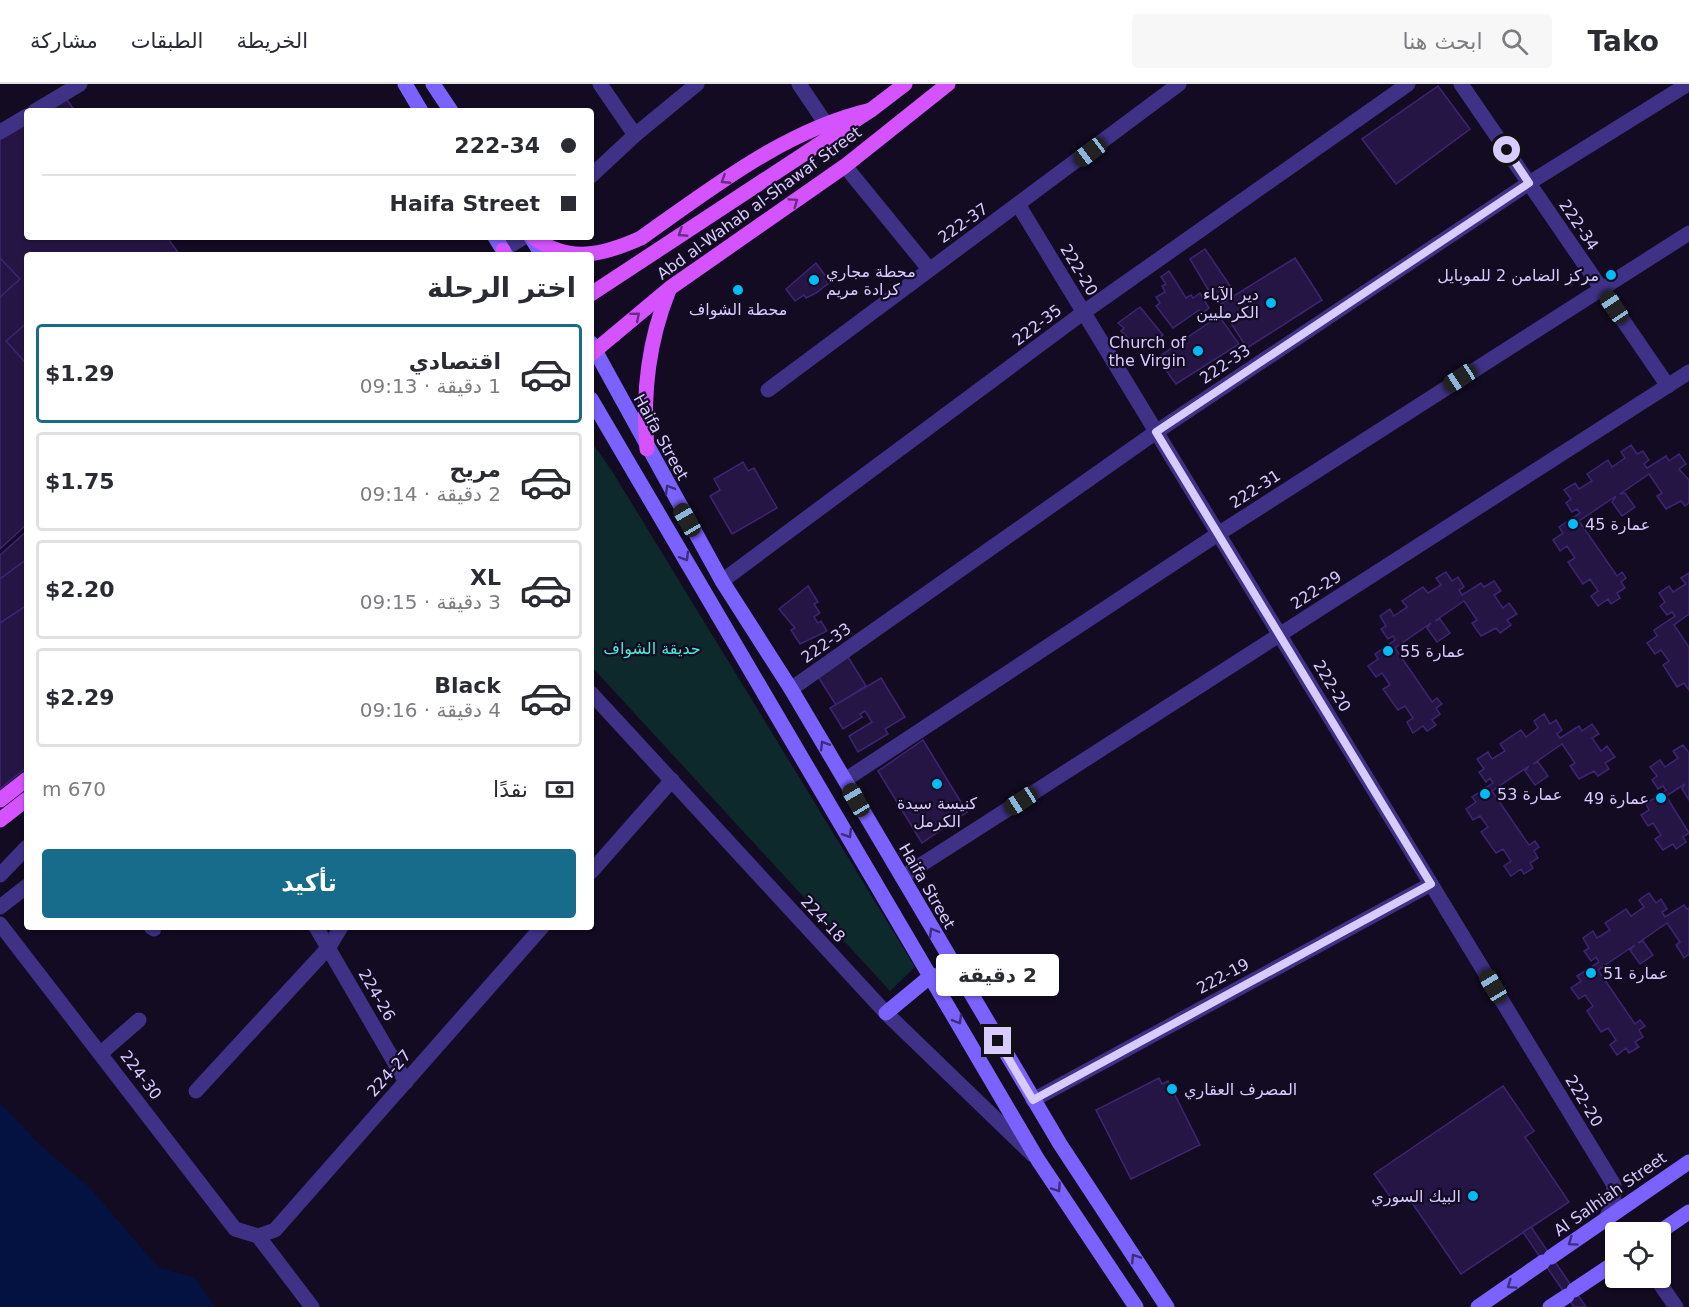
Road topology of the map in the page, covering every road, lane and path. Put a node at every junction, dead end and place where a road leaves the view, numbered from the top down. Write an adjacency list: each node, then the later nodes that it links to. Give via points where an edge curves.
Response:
1 (80, 84): 13 (street)
2 (405, 84): 14 (main road)
3 (433, 84): 15 (main road)
4 (600, 84): 20 (street)
5 (697, 84): 20 (street)
6 (799, 84): 18 (street)
7 (905, 84): 16 (main road, Abd al-Wahab al-Shawaf Street)
8 (948, 84): 21 (main road, Abd al-Wahab al-Shawaf Street)
9 (1179, 84): 24 (street, 222-37)
10 (1408, 84): 35 (street, 222-35)
11 (1461, 84): 23 (street, 222-34)
12 (1688, 84): 23 (street, 222-33)
13 (40, 108)
14 (419, 108)
15 (449, 108)
16 (871, 110): 18 (main road); 34 (main road, Abd al-Wahab al-Shawaf Street, one-way to 34)
17 (24, 118): 19 (street)
18 (826, 124): 30 (main road, one-way to 30, via 785,143 641,238)
19 (0, 132)
20 (635, 135): 22 (street)
21 (845, 166): 31 (street); 33 (main road, Abd al-Wahab al-Shawaf Street, one-way to 21)
22 (594, 173)
23 (1529, 183): 32 (street, 222-34); 42 (street, 222-33)
24 (1019, 206): 31 (street, 222-37); 35 (street, 222-20)
25 (1689, 233): 32 (street, 222-31)
26 (518, 240): 28 (street)
27 (536, 240): 29 (main road, one-way to 27)
28 (502, 249)
29 (563, 252)
30 (594, 254)
31 (929, 269): 40 (street, 222-37)
32 (1600, 287): 39 (street, 222-34); 44 (street, 222-31)
33 (670, 288): 36 (main road, Abd al-Wahab al-Shawaf Street, one-way to 33); 43 (main road, via 655,329 646,371)
34 (594, 292)
35 (1084, 312): 42 (street, 222-20); 45 (street, 222-35)
36 (594, 347)
37 (594, 353): 43 (main road, Haifa Street)
38 (1689, 372): 39 (street, 222-29)
39 (1668, 386): 46 (street, 222-29)
40 (768, 390)
41 (594, 404): 67 (main road, one-way to 67)
42 (1156, 432): 44 (street, 222-20); 47 (street, 222-33)
43 (647, 448): 45 (main road, Haifa Street, one-way to 43)
44 (1218, 534): 46 (street, 222-20); 50 (street, 222-31)
45 (722, 581): 47 (main road, Haifa Street)
46 (1280, 635): 58 (street, 222-29); 59 (street, 222-20)
47 (791, 689): 50 (main road, Haifa Street, one-way to 47)
48 (594, 696): 49 (street, 224-18)
49 (672, 780): 56 (street); 68 (street, 224-18)
50 (845, 780): 58 (main road, Haifa Street)
51 (24, 781): 52 (main road)
52 (0, 800)
53 (24, 801): 54 (main road)
54 (0, 820)
55 (24, 850): 57 (street)
56 (594, 869)
57 (0, 874)
58 (902, 877): 73 (main road, Haifa Street, one-way to 58)
59 (1431, 884): 73 (street, 222-19); 76 (street, 222-20)
60 (24, 888): 61 (street)
61 (0, 907)
62 (0, 925): 70 (street, 224-30)
63 (318, 930): 66 (street, 224-26)
64 (339, 930): 66 (street)
65 (539, 930): 71 (street, 224-27)
66 (329, 947): 71 (street, 224-26); 72 (street)
67 (932, 975): 68 (main road); 74 (main road, one-way to 74)
68 (886, 1013): 74 (street, 224-18)
69 (140, 1020): 70 (street)
70 (101, 1053): 81 (street, 224-30, via 235,1229)
71 (406, 1082): 81 (street, 224-27, via 275,1230)
72 (196, 1091)
73 (1033, 1100): 86 (main road, Haifa Street, one-way to 73)
74 (1038, 1160): 84 (main road, one-way to 84)
75 (1689, 1161): 77 (main road, Al Salhiah Street)
76 (1614, 1185): 77 (street, via 1629,1191); 79 (street, via 1613,1203)
77 (1646, 1191): 79 (main road, Al Salhiah Street)
78 (1689, 1212): 80 (main road)
79 (1606, 1219): 87 (main road, Al Salhiah Street, one-way to 87)
80 (1671, 1224)
81 (258, 1236): 85 (street)
82 (1605, 1269): 88 (main road)
83 (1663, 1288): 89 (street)
84 (1134, 1306)
85 (312, 1307)
86 (1167, 1307)
87 (1478, 1307)
88 (1550, 1307)
89 (1676, 1307)

